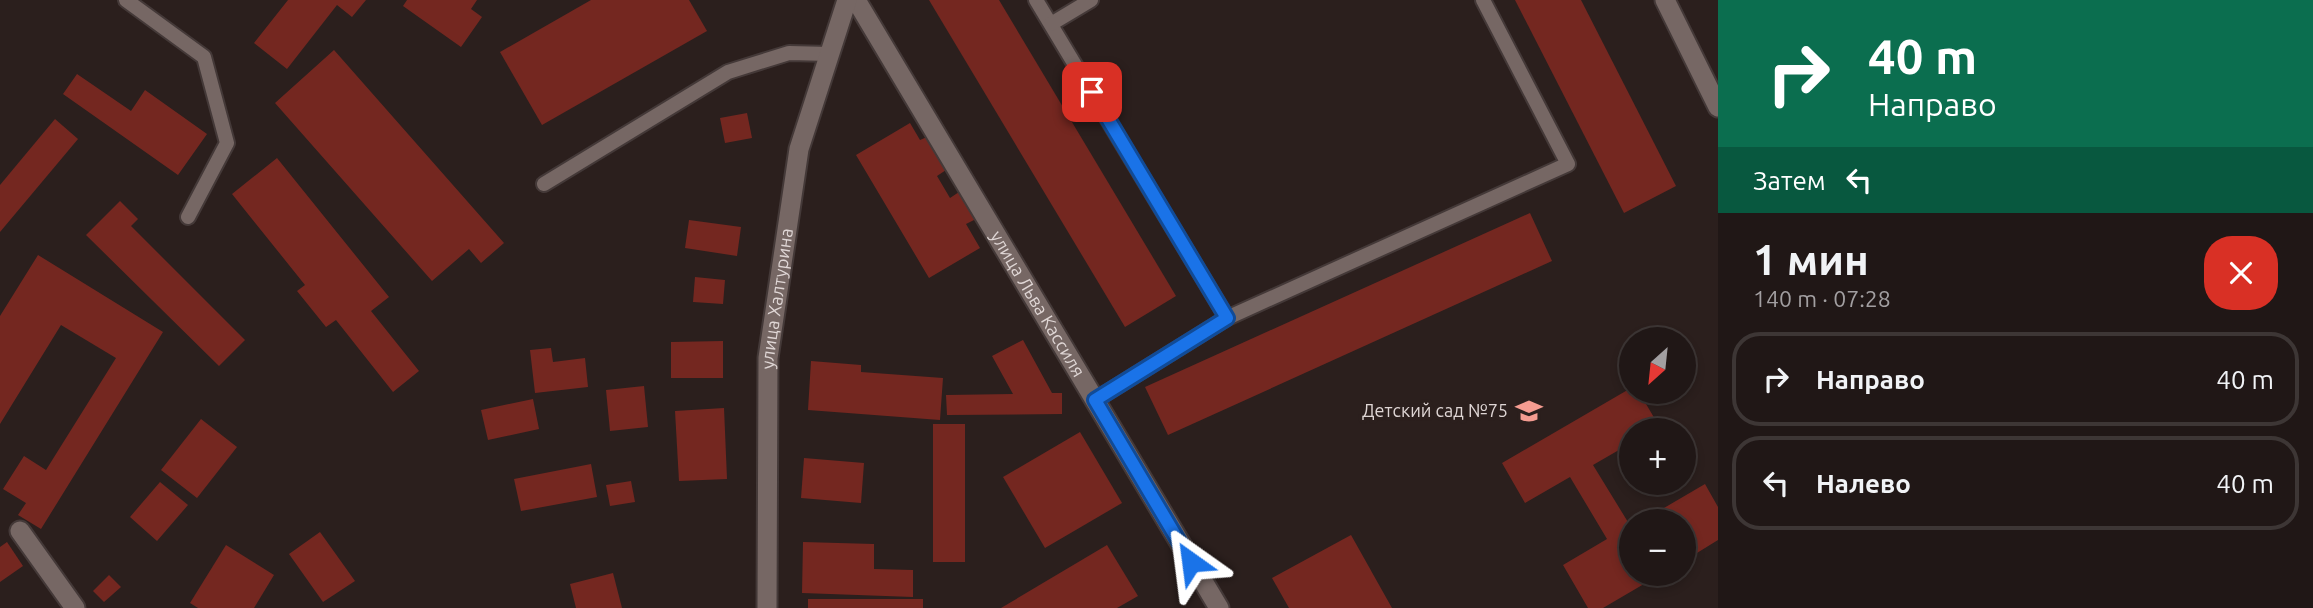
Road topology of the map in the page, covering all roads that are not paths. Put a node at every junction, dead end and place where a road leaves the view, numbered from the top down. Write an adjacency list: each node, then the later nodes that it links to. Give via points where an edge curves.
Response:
1 (126, 0): 12 (lane, via 204,57 228,143)
2 (847, 0): 9 (street, улица Халтурина)
3 (856, 0): 14 (street, улица Льва Кассиля)
4 (1036, 0): 8 (lane)
5 (1091, 0): 8 (lane)
6 (1483, 0): 13 (lane, via 1568,164)
7 (1665, 0): 10 (street)
8 (1051, 24): 13 (lane)
9 (830, 54): 11 (lane, via 789,53 728,72); 17 (street, улица Халтурина, via 799,149 768,359)
10 (1718, 107)
11 (544, 184)
12 (188, 217)
13 (1227, 318): 14 (lane)
14 (1095, 400): 18 (street, улица Льва Кассиля)
15 (20, 531): 16 (street)
16 (75, 608)
17 (767, 608)
18 (1219, 608)

